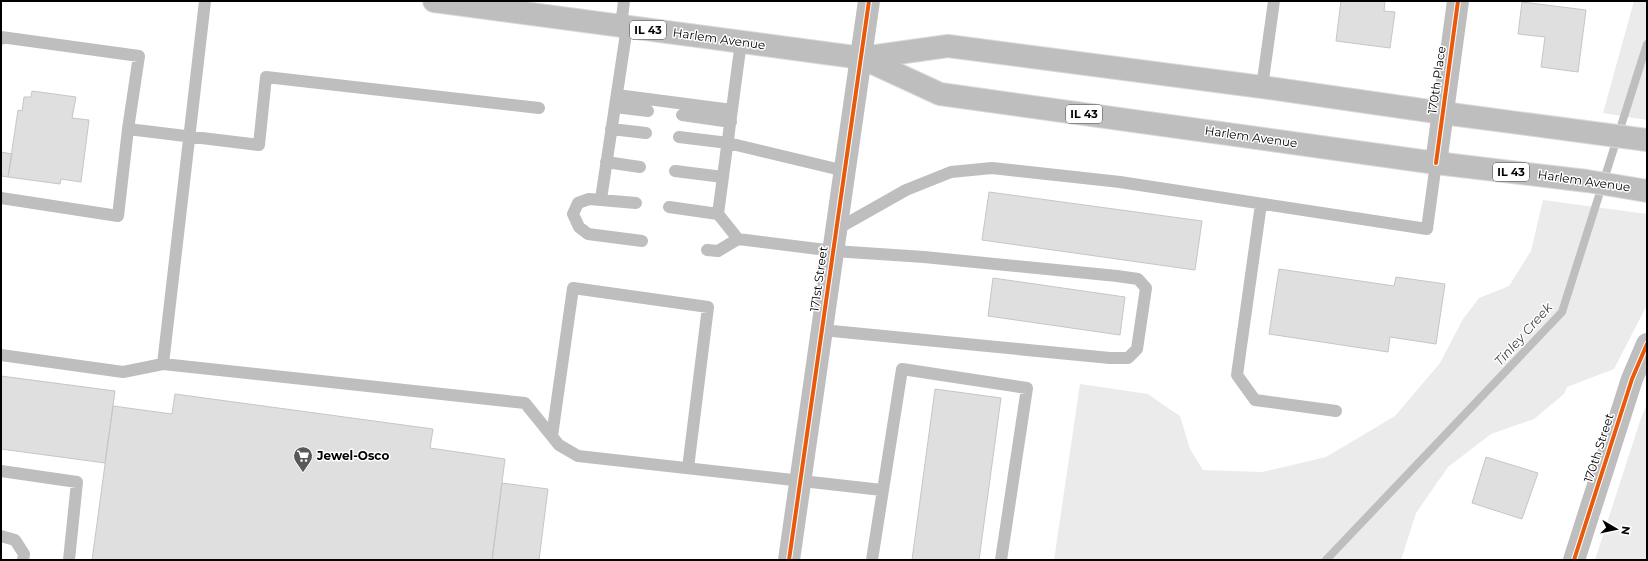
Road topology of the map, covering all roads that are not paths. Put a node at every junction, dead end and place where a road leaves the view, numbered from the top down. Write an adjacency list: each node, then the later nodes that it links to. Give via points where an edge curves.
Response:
1 (205, 1): 21 (lane)
2 (434, 1): 7 (main road, Harlem Avenue / IL 43)
3 (624, 1): 7 (lane)
4 (869, 1): 10 (main road, 171st Street)
5 (1274, 1): 11 (lane)
6 (1458, 1): 15 (main road, 170th Place)
7 (624, 26): 9 (main road, Harlem Avenue / IL 43); 12 (lane)
8 (1, 38): 18 (lane, via 138,56)
9 (741, 42): 10 (main road, Harlem Avenue / IL 43); 17 (lane)
10 (862, 58): 11 (main road, Harlem Avenue / IL 43, via 948,46); 26 (main road, Harlem Avenue / IL 43, via 940,94); 29 (main road, 171st Street)
11 (1262, 87): 15 (main road, Harlem Avenue / IL 43)
12 (616, 101): 14 (lane); 17 (lane); 19 (lane)
13 (538, 108): 21 (lane, via 266,77 259,145)
14 (648, 111)
15 (1442, 113): 23 (main road, Harlem Avenue / IL 43); 26 (main road, 170th Place)
16 (682, 115): 17 (lane)
17 (732, 116): 24 (lane)
18 (128, 129): 21 (lane); 32 (lane, via 118,216)
19 (611, 129): 20 (lane); 25 (lane)
20 (646, 133)
21 (190, 137): 46 (lane)
22 (679, 137): 24 (lane)
23 (1647, 140)
24 (728, 143): 29 (lane); 30 (lane)
25 (606, 162): 27 (lane); 33 (lane)
26 (1436, 163): 31 (main road, Harlem Avenue / IL 43); 35 (lane, via 1427,229)
27 (640, 167)
28 (675, 171): 30 (lane)
29 (845, 171): 38 (main road, 171st Street)
30 (723, 177): 37 (lane)
31 (1642, 190)
32 (1, 198)
33 (601, 199): 34 (lane); 40 (lane, via 589,199 578,203 573,214 579,227 588,234)
34 (636, 203)
35 (1261, 204): 38 (lane, via 1120,182 992,168 951,172 906,190); 47 (lane, via 1237,375 1255,400)
36 (669, 207): 37 (lane)
37 (718, 214): 39 (lane)
38 (837, 229): 42 (main road, 171st Street)
39 (738, 239): 41 (lane, via 718,252); 42 (lane)
40 (642, 241)
41 (707, 250)
42 (834, 251): 43 (main road, 171st Street); 43 (lane, via 1138,279 1146,288 1137,349 1128,358 1110,358)
43 (822, 330): 51 (main road, 171st Street)
44 (1647, 344): 59 (main road, 170th Street, via 1629,386)
45 (1, 355): 46 (lane, via 123,372)
46 (163, 364): 48 (lane, via 525,403)
47 (1336, 411)
48 (552, 436): 49 (lane, via 559,446 578,456); 49 (lane, via 573,288 708,307)
49 (688, 468): 51 (lane)
50 (1, 471): 55 (lane, via 77,482)
51 (800, 481): 52 (lane); 56 (main road, 171st Street)
52 (882, 490): 57 (lane); 58 (lane, via 902,369 1028,388)
53 (1, 536): 54 (lane, via 15,540 24,554)
54 (24, 560)
55 (69, 560)
56 (789, 560)
57 (872, 560)
58 (1001, 560)
59 (1574, 560)

